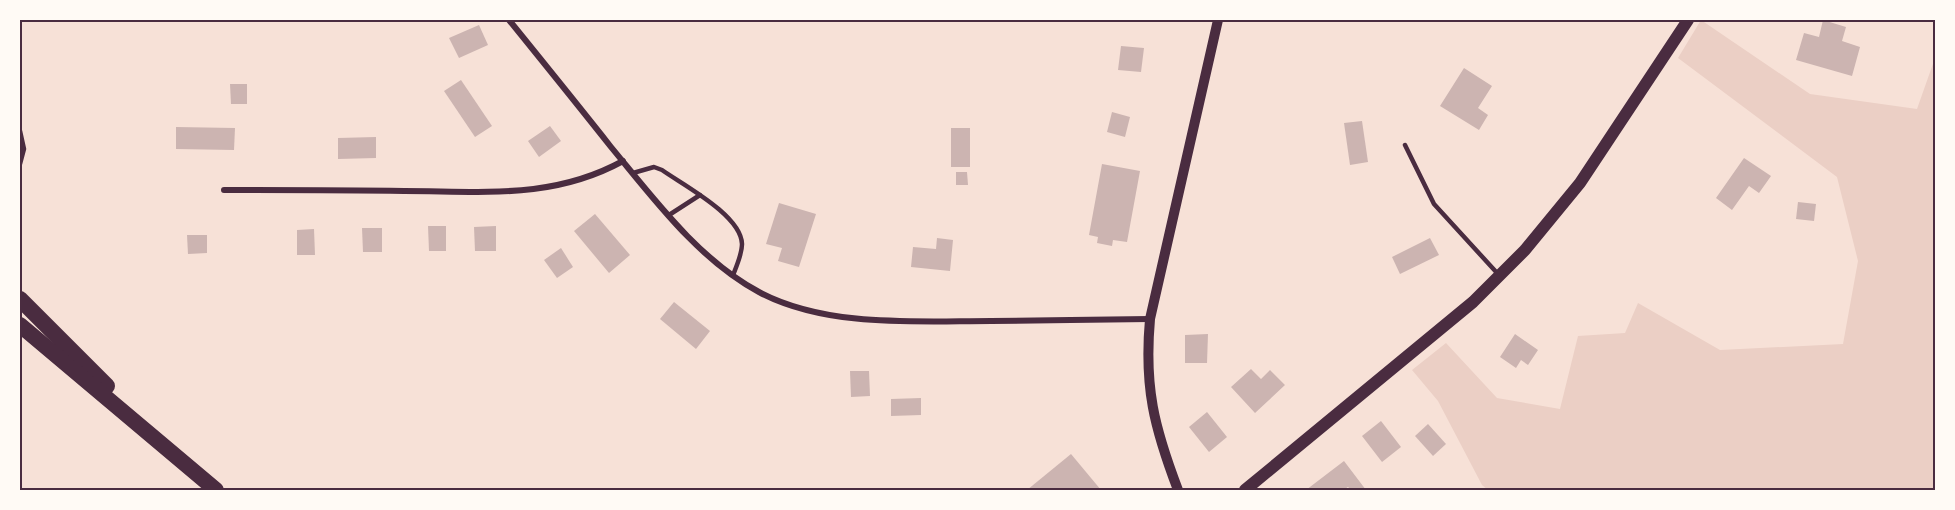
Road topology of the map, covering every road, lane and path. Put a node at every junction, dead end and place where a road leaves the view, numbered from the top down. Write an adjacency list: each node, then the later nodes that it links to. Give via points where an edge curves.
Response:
1 (508, 20): 6 (street)
2 (1218, 20): 15 (street)
3 (1688, 20): 13 (main road, via 1580,183)
4 (20, 131): 7 (lane, via 24,149)
5 (1405, 145): 13 (lane, via 1434,204)
6 (623, 161): 8 (street); 9 (street, via 566,185 531,190)
7 (20, 164)
8 (633, 173): 10 (lane, via 654,167); 11 (street)
9 (224, 190)
10 (700, 195): 11 (lane); 12 (lane, via 714,203 736,228 742,242)
11 (669, 215): 12 (street)
12 (733, 275): 15 (street, via 783,303 857,318)
13 (1499, 276): 20 (main road, via 1473,303)
14 (20, 298): 17 (highway)
15 (1150, 319): 19 (street, via 1152,410)
16 (20, 325): 17 (highway)
17 (193, 471): 18 (highway)
18 (216, 490)
19 (1178, 490)
20 (1245, 490)

